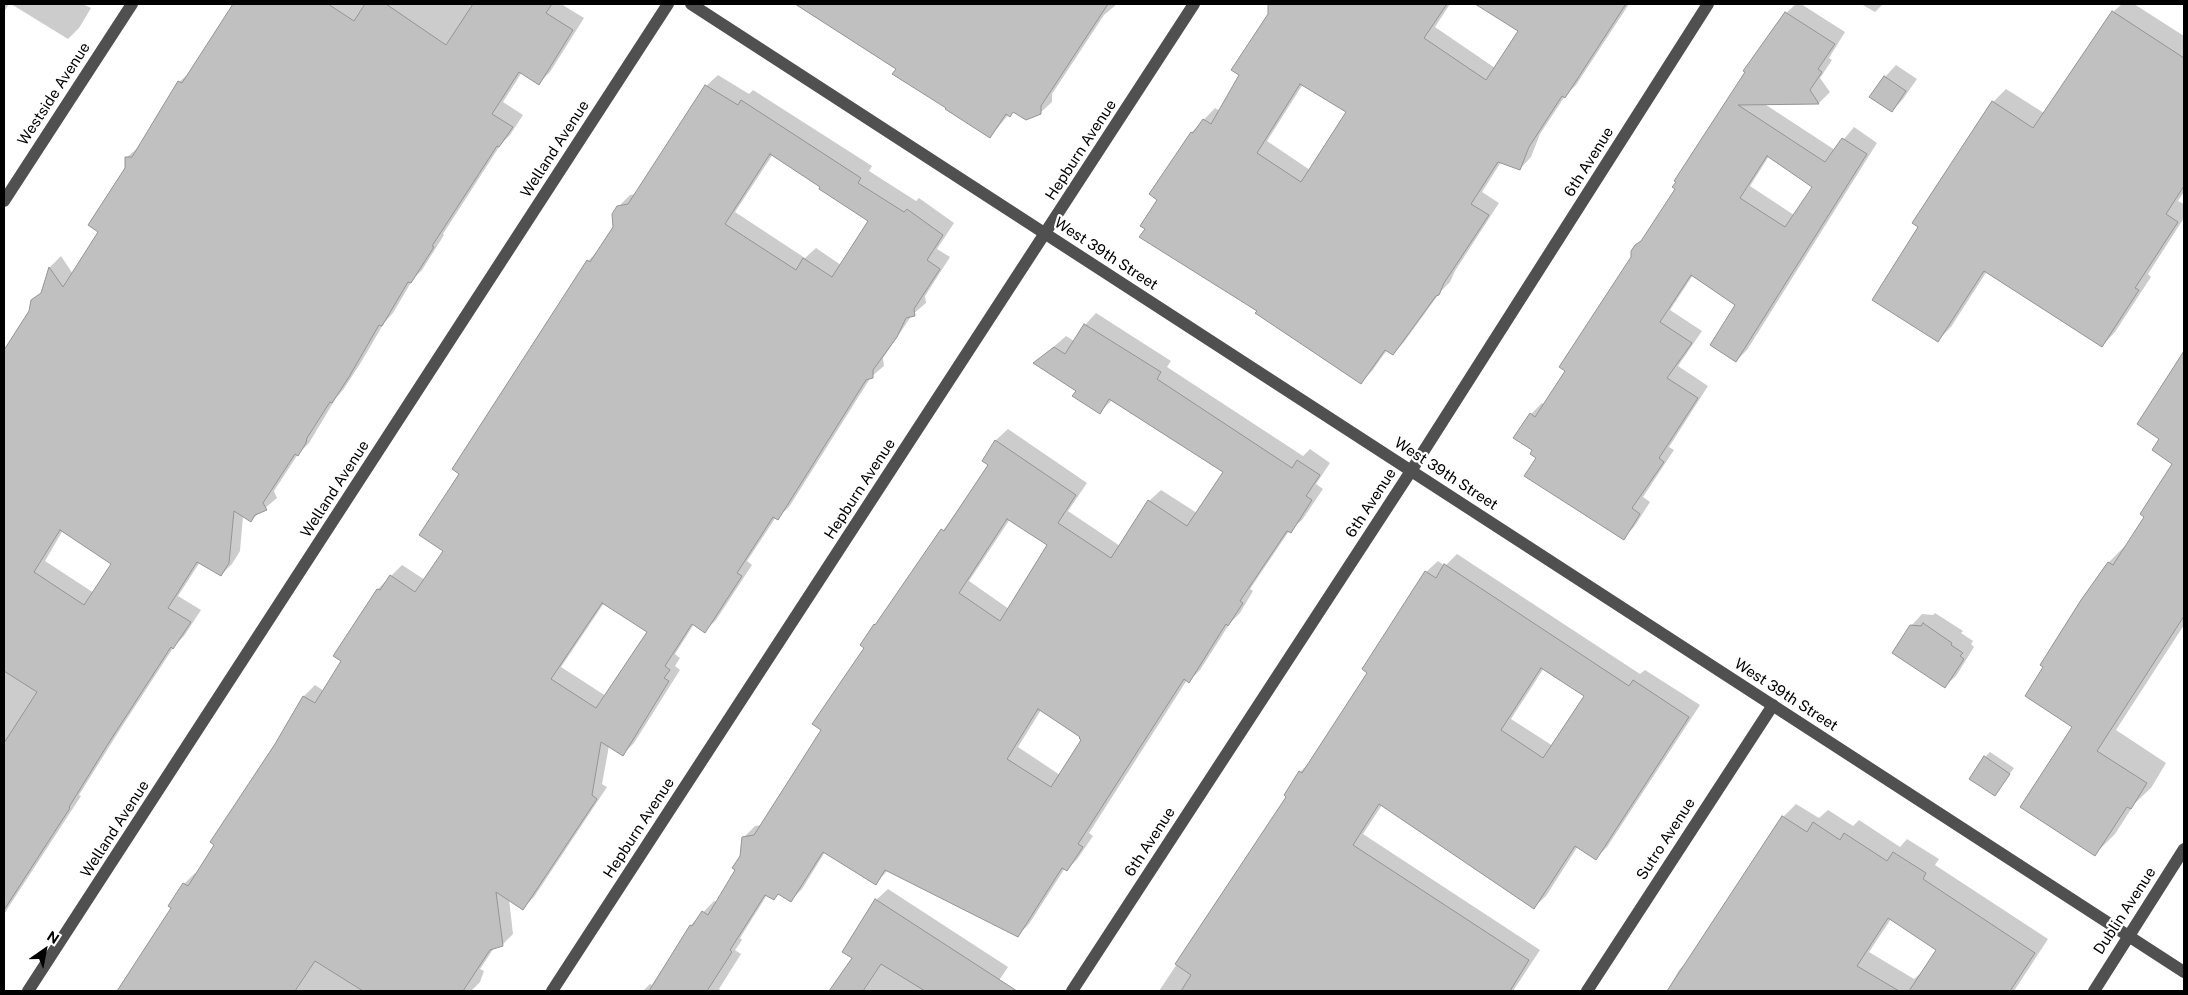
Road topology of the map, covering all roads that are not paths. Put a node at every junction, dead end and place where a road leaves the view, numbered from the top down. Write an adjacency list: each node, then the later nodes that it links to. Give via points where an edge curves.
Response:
1 (132, 4): 6 (street, Westside Avenue)
2 (668, 4): 13 (street, Welland Avenue)
3 (691, 4): 7 (street, West 39th Street)
4 (1194, 4): 7 (street, Hepburn Avenue)
5 (1708, 4): 8 (street, 6th Avenue)
6 (4, 202)
7 (1046, 234): 8 (street, West 39th Street); 14 (street, Hepburn Avenue)
8 (1412, 471): 9 (street, West 39th Street); 15 (street, 6th Avenue)
9 (1772, 705): 11 (street, West 39th Street); 16 (street, Sutro Avenue)
10 (2184, 849): 11 (street, Dublin Avenue)
11 (2129, 936): 12 (street, West 39th Street); 17 (street, Dublin Avenue)
12 (2184, 972)
13 (28, 991)
14 (552, 991)
15 (1072, 991)
16 (1586, 991)
17 (2094, 991)

